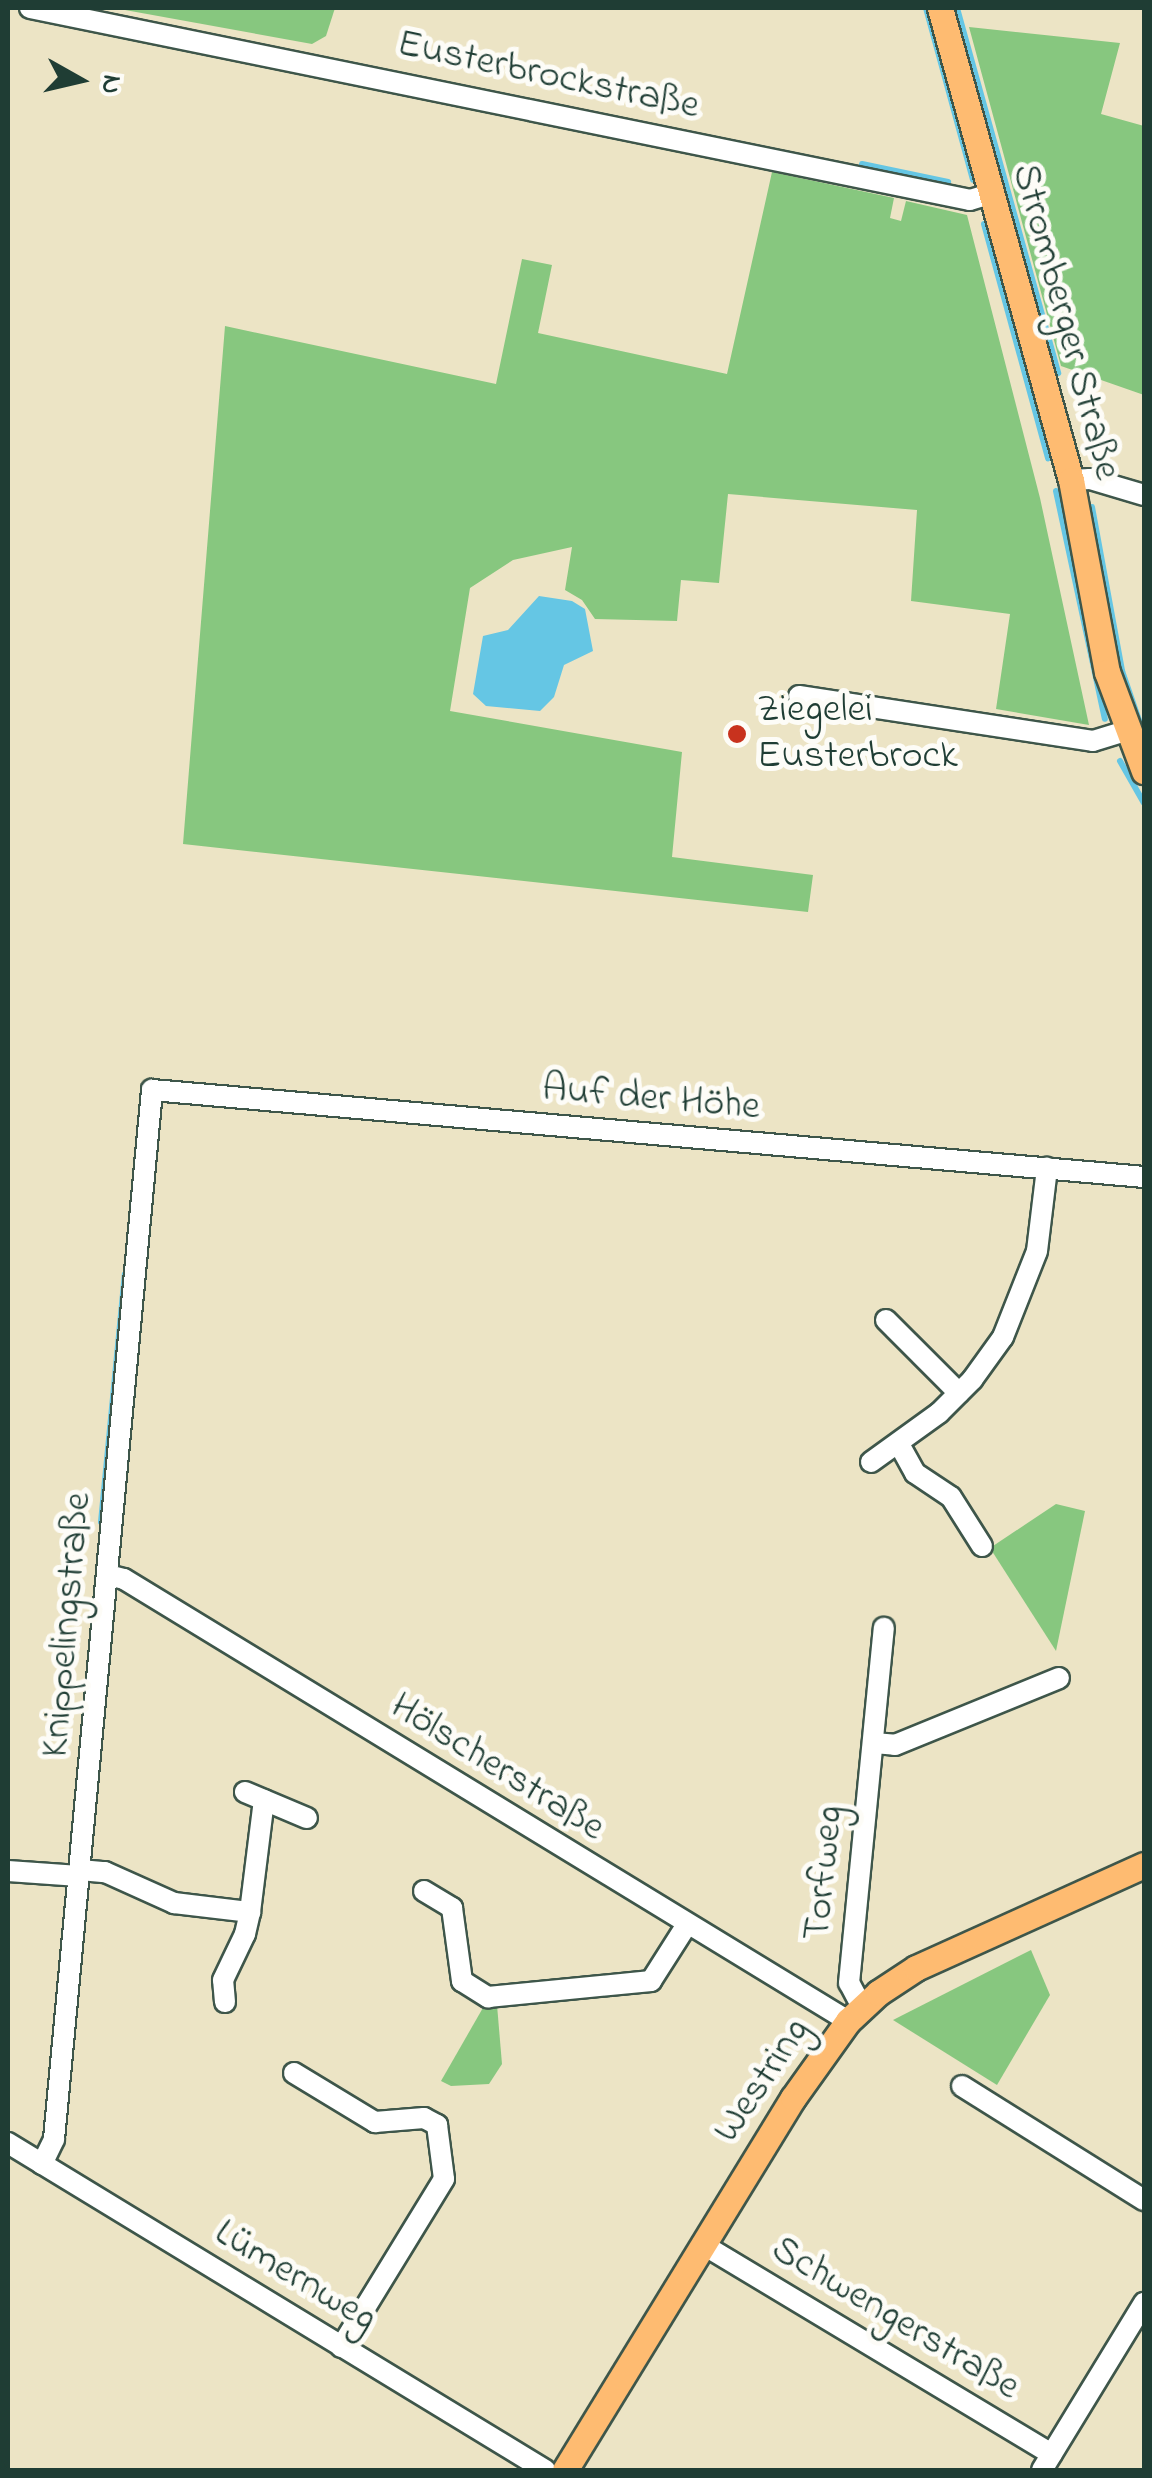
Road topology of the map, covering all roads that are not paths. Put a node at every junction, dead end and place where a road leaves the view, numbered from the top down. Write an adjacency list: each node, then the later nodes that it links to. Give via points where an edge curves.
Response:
1 (30, 8): 3 (street, Eusterbrockstraße, via 970,200)
2 (940, 8): 3 (main road, Stromberger Straße)
3 (993, 194): 4 (main road, Stromberger Straße)
4 (1071, 480): 5 (street); 7 (main road, Stromberger Straße, via 1108,672)
5 (1144, 495)
6 (799, 696): 7 (street, via 1092,741)
7 (1126, 730): 8 (main road, Stromberger Straße)
8 (1144, 771)
9 (152, 1090): 10 (street, Auf der Höhe); 17 (street, Knippelingstraße)
10 (1048, 1168): 11 (street, Auf der Höhe); 13 (street, via 1037,1252 1024,1292 1002,1337)
11 (1144, 1176)
12 (886, 1320): 13 (street)
13 (959, 1393): 14 (street)
14 (899, 1444): 15 (street); 16 (street, via 915,1472 950,1497)
15 (871, 1462)
16 (982, 1546)
17 (108, 1575): 24 (street, Knippelingstraße); 27 (street, Hölscherstraße)
18 (884, 1628): 20 (street, Torfweg)
19 (1060, 1678): 20 (street, via 895,1746)
20 (874, 1743): 29 (street, Torfweg, via 849,1983)
21 (308, 1818): 26 (street, via 254,1796)
22 (1144, 1864): 29 (main road, Westring, via 916,1968)
23 (8, 1871): 24 (street)
24 (79, 1873): 26 (street, via 104,1872 174,1902); 33 (street, Knippelingstraße, via 54,2139)
25 (424, 1892): 27 (street, via 452,1908 462,1981 488,1997 651,1982)
26 (250, 1912): 28 (street, via 223,1980)
27 (686, 1926): 29 (street, Hölscherstraße)
28 (225, 2002)
29 (855, 2014): 35 (main road, Westring, via 793,2098)
30 (294, 2074): 37 (street, via 376,2122 424,2118 437,2125 444,2179)
31 (962, 2086): 34 (street)
32 (8, 2143): 33 (street, Lümernweg)
33 (42, 2164): 37 (street, Lümernweg)
34 (1144, 2200)
35 (702, 2244): 38 (street, Schwengerstraße); 40 (main road, Westring)
36 (1144, 2303): 38 (street)
37 (341, 2347): 39 (street, Lümernweg)
38 (1047, 2462)
39 (546, 2470)
40 (565, 2470)

